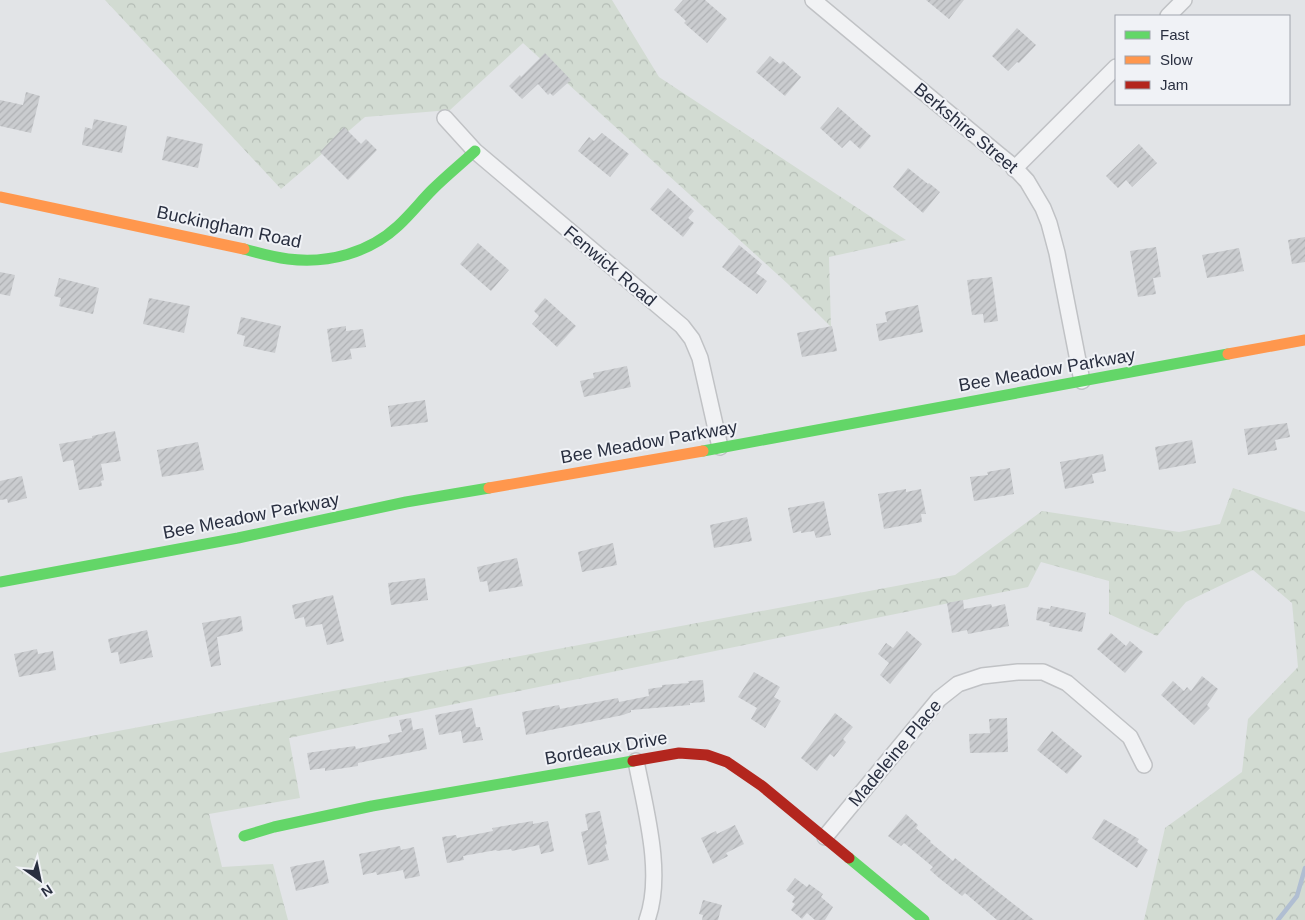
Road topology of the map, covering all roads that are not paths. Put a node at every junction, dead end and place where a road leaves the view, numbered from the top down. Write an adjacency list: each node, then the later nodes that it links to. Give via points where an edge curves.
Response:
1 (813, 0): 7 (street, Berkshire Street)
2 (1184, 0): 3 (street)
3 (1169, 15)
4 (1115, 69): 7 (street)
5 (445, 118): 6 (street, Fenwick Road)
6 (475, 151): 8 (street, Buckingham Road, via 374,245 326,260 288,260); 11 (street, Fenwick Road, via 682,326 700,358)
7 (1014, 169): 10 (street, Berkshire Street, via 1036,196 1052,231)
8 (0, 197)
9 (1305, 340): 10 (street, Bee Meadow Parkway)
10 (1082, 381): 11 (street, Bee Meadow Parkway)
11 (720, 447): 12 (street, Bee Meadow Parkway, via 406,502 238,538)
12 (0, 582)
13 (636, 761): 15 (street, Bordeaux Drive, via 372,806); 16 (street, Bordeaux Drive, via 679,753 707,755 726,762 762,786); 17 (street, via 651,838 654,877)
14 (1144, 764): 16 (street, Madeleine Place, via 1130,737 1068,683 1042,672 982,676 958,684 939,699)
15 (244, 836)
16 (825, 837): 18 (street, Bordeaux Drive)
17 (647, 920)
18 (924, 920)

